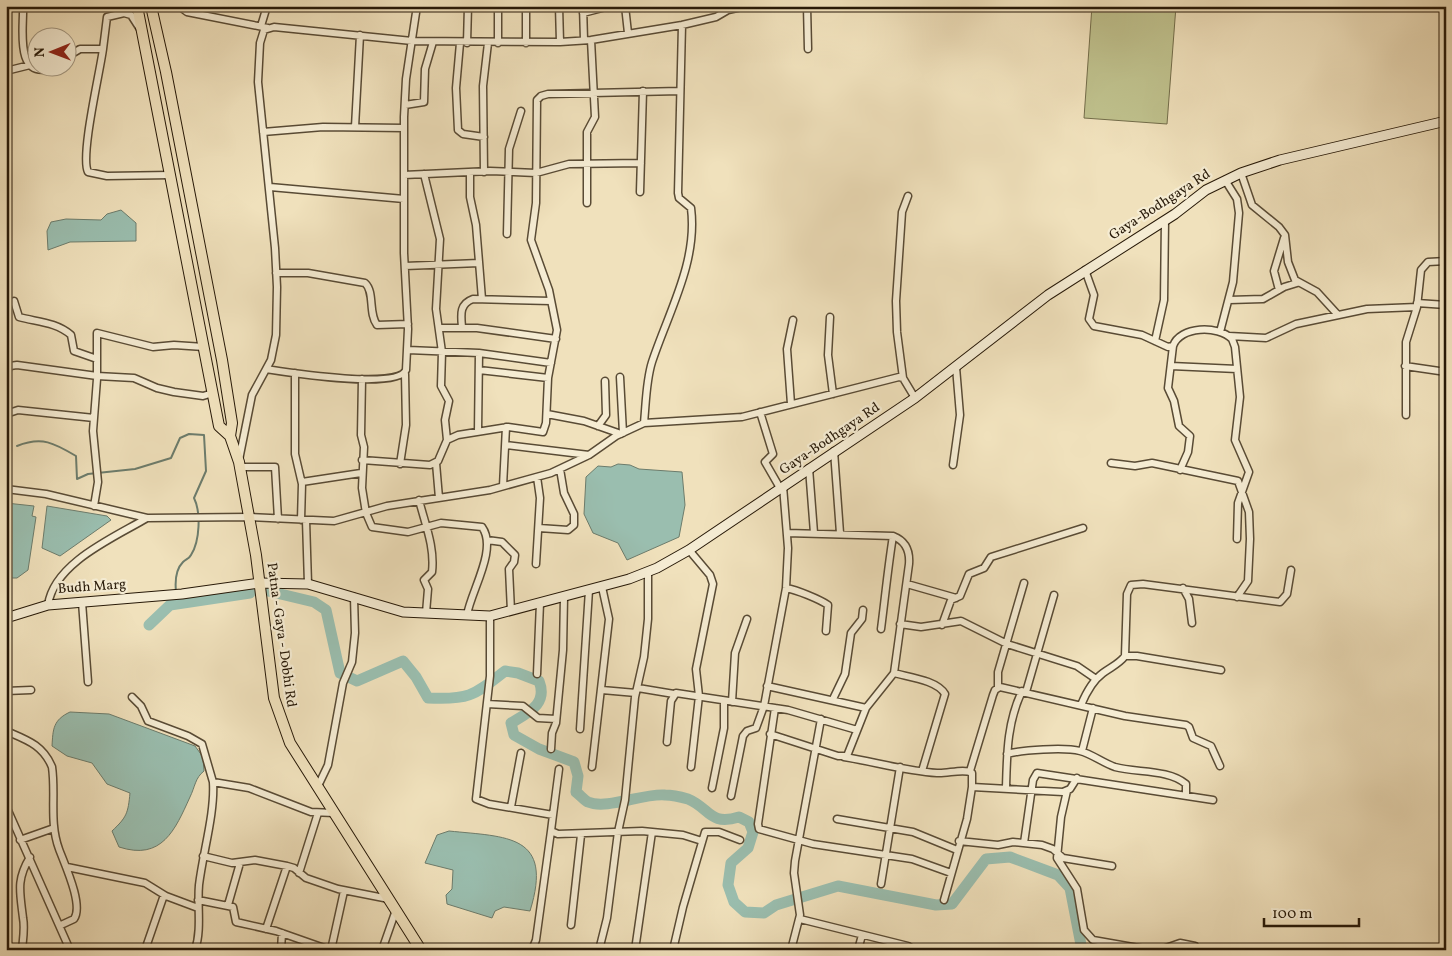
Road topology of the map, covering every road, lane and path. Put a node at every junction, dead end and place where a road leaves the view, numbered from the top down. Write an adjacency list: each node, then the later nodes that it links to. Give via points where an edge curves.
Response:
1 (127, 6): 17 (street)
2 (179, 6): 19 (street, via 187,12)
3 (267, 6): 19 (street)
4 (417, 6): 23 (street)
5 (468, 6): 26 (street)
6 (498, 6): 28 (street)
7 (526, 6): 29 (street)
8 (559, 6): 25 (street)
9 (610, 6): 15 (street)
10 (625, 6): 20 (street)
11 (746, 6): 14 (street)
12 (807, 6): 31 (street)
13 (151, 7): 126 (main road, via 217,333 232,423)
14 (727, 8): 18 (street, via 716,17)
15 (583, 10): 22 (street)
16 (23, 12): 33 (street, via 23,52)
17 (136, 13): 30 (street, via 107,17); 54 (main road)
18 (682, 25): 20 (street); 37 (street)
19 (264, 27): 21 (street); 44 (street, via 258,54 258,82)
20 (628, 33): 22 (street)
21 (360, 35): 23 (street); 42 (street)
22 (587, 40): 25 (street); 38 (street)
23 (412, 41): 24 (street); 39 (street)
24 (432, 42): 26 (street); 39 (street, via 425,69 424,102)
25 (560, 42): 29 (street)
26 (464, 43): 27 (street); 45 (street, via 456,88 458,130 463,134)
27 (488, 43): 28 (street); 45 (street, via 483,86)
28 (498, 43): 29 (street)
29 (526, 43)
30 (103, 49): 32 (street); 54 (street, via 86,163 88,172 107,176)
31 (808, 50)
32 (78, 51)
33 (28, 62)
34 (28, 66): 35 (street)
35 (6, 71)
36 (643, 91): 37 (street); 38 (street); 47 (street)
37 (680, 91): 121 (street, via 678,193 679,198 691,208 690,236 682,280 650,368)
38 (593, 92): 46 (street, via 595,117 587,132); 51 (street, via 539,97)
39 (405, 105): 43 (street)
40 (520, 111): 50 (street, via 509,149)
41 (1446, 121): 52 (street, Gaya-Bodhgaya Rd, via 1299,155)
42 (355, 127): 43 (street); 44 (street, via 307,127)
43 (404, 128): 55 (street)
44 (264, 132): 57 (street)
45 (484, 137): 49 (street)
46 (588, 163): 47 (street); 51 (street, via 562,165); 61 (street)
47 (641, 163): 58 (street)
48 (470, 172): 49 (street); 53 (street); 67 (street)
49 (484, 172): 50 (street)
50 (509, 172): 51 (street); 63 (street)
51 (536, 173): 76 (street, via 531,240)
52 (1241, 173): 56 (street, Gaya-Bodhgaya Rd); 64 (street, via 1252,205)
53 (424, 174): 55 (street); 66 (street, via 438,228)
54 (171, 175): 90 (main road)
55 (404, 175): 60 (street)
56 (1224, 180): 62 (street, Gaya-Bodhgaya Rd); 74 (street, via 1237,199 1239,212)
57 (270, 187): 60 (street); 70 (street)
58 (640, 192)
59 (908, 196): 109 (street, via 902,212 896,301 896,332)
60 (404, 199): 68 (street)
61 (587, 203)
62 (1164, 220): 69 (street, Gaya-Bodhgaya Rd); 88 (street, via 1164,300)
63 (506, 234)
64 (1285, 235): 71 (street, via 1288,262); 72 (street, via 1274,271)
65 (1446, 261): 77 (street, via 1423,265)
66 (438, 263): 67 (street); 68 (street); 84 (street, via 436,300)
67 (479, 263): 73 (street)
68 (405, 266): 82 (street)
69 (1085, 270): 88 (street, via 1093,290 1089,319 1094,326 1142,335); 98 (street, Gaya-Bodhgaya Rd, via 1006,326)
70 (276, 273): 82 (street, via 308,273 365,283 369,287 376,326); 99 (street, via 275,344)
71 (1297, 283): 72 (street); 79 (street, via 1317,292)
72 (1279, 290): 74 (street, via 1268,298)
73 (482, 299): 76 (street); 83 (street, via 464,304)
74 (1229, 300): 85 (street)
75 (14, 301): 94 (street, via 19,317 48,322 71,335 74,351)
76 (551, 301): 87 (street)
77 (1417, 305): 78 (street); 79 (street, via 1371,308); 97 (street, via 1406,342)
78 (1446, 305)
79 (1338, 315): 86 (street, via 1296,324 1266,338)
80 (830, 317): 113 (street, via 828,362)
81 (793, 320): 115 (street, via 787,349)
82 (408, 324): 91 (street)
83 (462, 327): 84 (street); 87 (street)
84 (439, 328): 92 (street)
85 (1220, 332): 86 (street); 89 (street, via 1186,332 1177,337)
86 (1230, 336): 100 (street, via 1235,347)
87 (556, 339): 95 (street)
88 (1155, 341): 89 (street)
89 (1173, 346): 96 (street)
90 (204, 347): 94 (street, via 174,344 153,347 99,333 95,336); 112 (main road)
91 (408, 350): 92 (street); 105 (street)
92 (442, 352): 93 (street); 127 (street, via 441,386 449,401 445,420)
93 (479, 354): 95 (street); 101 (street)
94 (97, 359): 106 (street)
95 (551, 364): 108 (street)
96 (1171, 366): 100 (street); 139 (street, via 1168,388 1179,426 1190,436 1186,460)
97 (1405, 366): 102 (street); 119 (street)
98 (956, 367): 114 (street, Gaya-Bodhgaya Rd); 136 (street, via 960,416)
99 (266, 368): 104 (street); 134 (street, via 252,395)
100 (1237, 369): 146 (street, via 1240,397 1235,440 1250,472)
101 (479, 370): 108 (street); 124 (street)
102 (1446, 372)
103 (6, 373): 106 (street, via 10,366 17,366)
104 (295, 373): 110 (street); 142 (street, via 296,454)
105 (405, 374): 110 (street); 135 (street, via 406,425)
106 (97, 376): 112 (street, via 134,378 174,392 203,396); 120 (street)
107 (620, 377): 125 (street)
108 (548, 378): 118 (street)
109 (904, 378): 113 (street, via 888,379); 114 (street)
110 (362, 379): 131 (street)
111 (605, 381): 122 (street, via 606,415)
112 (213, 393): 126 (main road, via 219,426)
113 (833, 394): 115 (street)
114 (915, 398): 129 (street, Gaya-Bodhgaya Rd)
115 (791, 404): 116 (street)
116 (760, 412): 121 (street, via 730,419); 144 (street, via 773,454 765,462)
117 (6, 414): 120 (street, via 18,410)
118 (547, 414): 122 (street); 123 (street, via 543,432)
119 (1406, 415)
120 (94, 418): 149 (street, via 98,478)
121 (644, 423): 125 (street)
122 (598, 426): 125 (street)
123 (506, 427): 124 (street); 128 (street)
124 (478, 431): 127 (street)
125 (622, 433): 130 (street)
126 (230, 436): 134 (main road, Patna - Gaya - Dobhi Rd)
127 (447, 440): 132 (street)
128 (506, 445): 130 (street); 143 (street)
129 (834, 451): 137 (street, Gaya-Bodhgaya Rd); 160 (street)
130 (589, 455): 138 (street)
131 (362, 460): 135 (street); 140 (street)
132 (436, 463): 135 (street); 147 (street)
133 (1111, 463): 139 (street, via 1152,464)
134 (240, 464): 151 (main road, Patna - Gaya - Dobhi Rd); 153 (street, via 275,467)
135 (400, 464)
136 (953, 465)
137 (809, 468): 144 (street, Gaya-Bodhgaya Rd); 159 (street)
138 (560, 469): 141 (street); 156 (street, via 564,493 574,514 574,525 568,530)
139 (1180, 470): 146 (street, via 1235,479)
140 (361, 473): 142 (street); 150 (street)
141 (537, 477): 143 (street); 156 (street)
142 (302, 482): 154 (street)
143 (503, 486): 147 (street)
144 (782, 487): 158 (street); 164 (street, Gaya-Bodhgaya Rd)
145 (6, 490): 149 (street, via 46,494)
146 (1241, 492): 162 (street); 179 (street, via 1250,521 1249,571 1247,584)
147 (439, 498): 148 (street)
148 (419, 500): 150 (street); 155 (street)
149 (94, 506): 152 (street)
150 (366, 513): 154 (street, via 334,521); 155 (street, via 375,530 411,532)
151 (249, 517): 152 (street); 153 (street); 168 (main road, Patna - Gaya - Dobhi Rd)
152 (147, 518): 184 (street, via 75,562 56,580)
153 (278, 519): 154 (street)
154 (304, 520): 170 (street)
155 (428, 526): 163 (street, via 446,523 482,527); 187 (street, via 432,569 424,580 428,589)
156 (539, 528): 165 (street)
157 (1082, 528): 181 (street, via 994,555 984,568 969,574 960,596)
158 (787, 533): 159 (street); 173 (street)
159 (814, 533): 160 (street)
160 (840, 534): 161 (street)
161 (893, 536): 171 (street, via 903,542 909,552); 195 (street)
162 (1237, 539)
163 (487, 540): 186 (street, via 502,542 515,555 509,569); 188 (street, via 485,561)
164 (688, 550): 167 (street, Gaya-Bodhgaya Rd); 213 (street, via 710,575 713,584 696,669)
165 (536, 564)
166 (1291, 570): 179 (street, via 1283,601)
167 (648, 572): 172 (street, Gaya-Bodhgaya Rd); 209 (street, via 646,636)
168 (260, 583): 170 (street, Gaya-Bodhgaya Rd); 176 (street, Gaya-Bodhgaya Rd); 245 (main road, Patna - Gaya - Dobhi Rd, via 270,675 278,714 290,743)
169 (1024, 583): 197 (street)
170 (308, 584): 180 (street, Gaya-Bodhgaya Rd)
171 (907, 584): 181 (street); 193 (street)
172 (602, 587): 175 (street, Gaya-Bodhgaya Rd); 208 (street, via 609,619)
173 (786, 588): 196 (street, via 801,591 828,605); 205 (street)
174 (1183, 588): 179 (street); 192 (street, via 1190,599); 199 (street, via 1130,585)
175 (589, 590): 178 (street, Gaya-Bodhgaya Rd); 225 (street)
176 (182, 594): 182 (street, Budh Marg)
177 (1054, 596): 198 (street)
178 (564, 597): 183 (street, Gaya-Bodhgaya Rd); 223 (street, via 563,656)
179 (1237, 597)
180 (354, 598): 187 (street, Gaya-Bodhgaya Rd, via 396,610); 245 (street, via 354,640 348,674 344,680 328,765)
181 (956, 598): 194 (street, via 951,600)
182 (82, 602): 184 (street, Budh Marg); 204 (street)
183 (540, 603): 186 (street, Gaya-Bodhgaya Rd); 202 (street)
184 (48, 605): 190 (street, Budh Marg)
185 (863, 610): 215 (street, via 862,619 851,633 845,677)
186 (511, 611): 189 (street, Gaya-Bodhgaya Rd)
187 (426, 613): 188 (street, Gaya-Bodhgaya Rd)
188 (467, 615): 189 (street, Gaya-Bodhgaya Rd)
189 (490, 616): 217 (street)
190 (6, 618)
191 (748, 619): 216 (street, via 735,653)
192 (1192, 623)
193 (900, 624): 194 (street, via 921,627); 201 (street)
194 (942, 624): 197 (street, via 960,621)
195 (881, 629)
196 (826, 631)
197 (1007, 644): 198 (street); 206 (street, via 998,672)
198 (1037, 654): 203 (street, via 1077,666); 211 (street)
199 (1125, 656): 200 (street); 203 (street, via 1119,664)
200 (1220, 670)
201 (894, 673): 221 (street); 241 (street, via 932,684 945,694)
202 (537, 674)
203 (1096, 679): 218 (street)
204 (88, 682)
205 (768, 686): 215 (street); 219 (street)
206 (998, 687): 211 (street); 242 (street)
207 (31, 690): 210 (street)
208 (602, 690): 209 (street); 237 (street)
209 (637, 690): 212 (street); 263 (street, via 625,800)
210 (6, 691)
211 (1024, 692): 218 (street); 234 (street, via 1010,723)
212 (674, 694): 213 (street); 229 (street)
213 (699, 696): 216 (street); 238 (street)
214 (132, 697): 244 (street, via 148,721 202,744)
215 (833, 699): 221 (street)
216 (728, 701): 219 (street); 247 (street)
217 (487, 704): 223 (street, via 511,704 526,708 538,718); 255 (street, via 474,796 479,801)
218 (1081, 705): 222 (street)
219 (764, 706): 220 (street); 252 (street, via 756,728 743,736)
220 (775, 708): 224 (street); 228 (street)
221 (866, 708): 226 (street)
222 (1093, 708): 232 (street); 236 (street, via 1186,725 1193,738 1211,746)
223 (556, 719): 231 (street)
224 (822, 719): 226 (street); 230 (street)
225 (580, 730)
226 (857, 730): 235 (street, via 849,754)
227 (6, 731): 260 (street, via 30,740 48,757 53,773)
228 (770, 734): 230 (street); 269 (street, via 758,826 762,831)
229 (667, 742)
230 (815, 748): 235 (street); 269 (street)
231 (551, 749)
232 (1082, 751): 234 (street); 251 (street, via 1115,766 1180,780 1186,784)
233 (521, 753): 255 (street)
234 (1006, 754): 248 (street)
235 (843, 757): 239 (street)
236 (1220, 766)
237 (592, 767)
238 (690, 767)
239 (900, 767): 241 (street); 261 (street)
240 (560, 769): 258 (street)
241 (922, 771): 242 (street, via 950,774)
242 (970, 771): 246 (street)
243 (1077, 778): 249 (street, via 1037,774); 250 (street); 251 (street)
244 (213, 782): 256 (street, via 248,788); 275 (street, via 214,799)
245 (318, 786): 257 (main road, Patna - Gaya - Dobhi Rd)
246 (972, 787): 248 (street); 270 (street, via 967,819)
247 (712, 788)
248 (1006, 788): 249 (street)
249 (1032, 789): 250 (street); 271 (street)
250 (1067, 791): 273 (street)
251 (1186, 795): 253 (street)
252 (731, 796)
253 (1213, 800)
254 (6, 806): 266 (street)
255 (511, 807): 258 (street)
256 (318, 813): 257 (street); 282 (street)
257 (334, 813): 286 (main road, Patna - Gaya - Dobhi Rd)
258 (553, 815): 262 (street)
259 (838, 819): 261 (street)
260 (54, 828): 266 (street); 280 (street)
261 (891, 828): 272 (street, via 913,832); 274 (street)
262 (551, 831): 265 (street, via 565,836); 305 (street)
263 (618, 832): 264 (street); 265 (street); 306 (street, via 607,918)
264 (652, 832): 267 (street); 307 (street)
265 (581, 835): 293 (street)
266 (20, 840): 276 (street)
267 (702, 840): 268 (street, via 708,830); 308 (street)
268 (740, 840)
269 (800, 841): 274 (street); 291 (street, via 794,867)
270 (959, 841): 271 (street, via 998,845); 272 (street)
271 (1024, 843): 273 (street, via 1049,847)
272 (957, 850): 281 (street)
273 (1057, 854): 279 (street, via 1063,858); 312 (street, via 1077,889 1087,935 1093,940)
274 (886, 855): 281 (street); 283 (street)
275 (203, 856): 277 (street); 288 (street)
276 (30, 857): 292 (street); 297 (street, via 20,877 24,920)
277 (240, 863): 278 (street, via 255,860); 289 (street)
278 (287, 866): 282 (street); 294 (street)
279 (1112, 866)
280 (67, 868): 285 (street, via 145,883); 292 (street, via 78,908 77,915)
281 (951, 872): 287 (street)
282 (299, 873): 284 (street)
283 (882, 884)
284 (344, 891): 286 (street); 302 (street)
285 (164, 895): 288 (street); 299 (street)
286 (389, 899): 290 (main road, Patna - Gaya - Dobhi Rd)
287 (944, 900)
288 (198, 904): 289 (street); 300 (street)
289 (228, 905): 294 (street, via 233,907 236,922)
290 (396, 910): 303 (street); 304 (main road, Patna - Gaya - Dobhi Rd)
291 (800, 919): 296 (street); 309 (street)
292 (61, 926): 298 (street)
293 (571, 926)
294 (266, 929): 295 (street)
295 (282, 933): 301 (street); 302 (street)
296 (862, 934): 310 (street); 311 (street)
297 (22, 950)
298 (70, 950)
299 (146, 950)
300 (195, 950)
301 (281, 950)
302 (330, 950)
303 (382, 950)
304 (421, 950)
305 (532, 950)
306 (599, 950)
307 (636, 950)
308 (673, 950)
309 (791, 950)
310 (858, 950)
311 (914, 950)
312 (1150, 950)
313 (1160, 950): 314 (street, via 1188,943)
314 (1196, 950)

